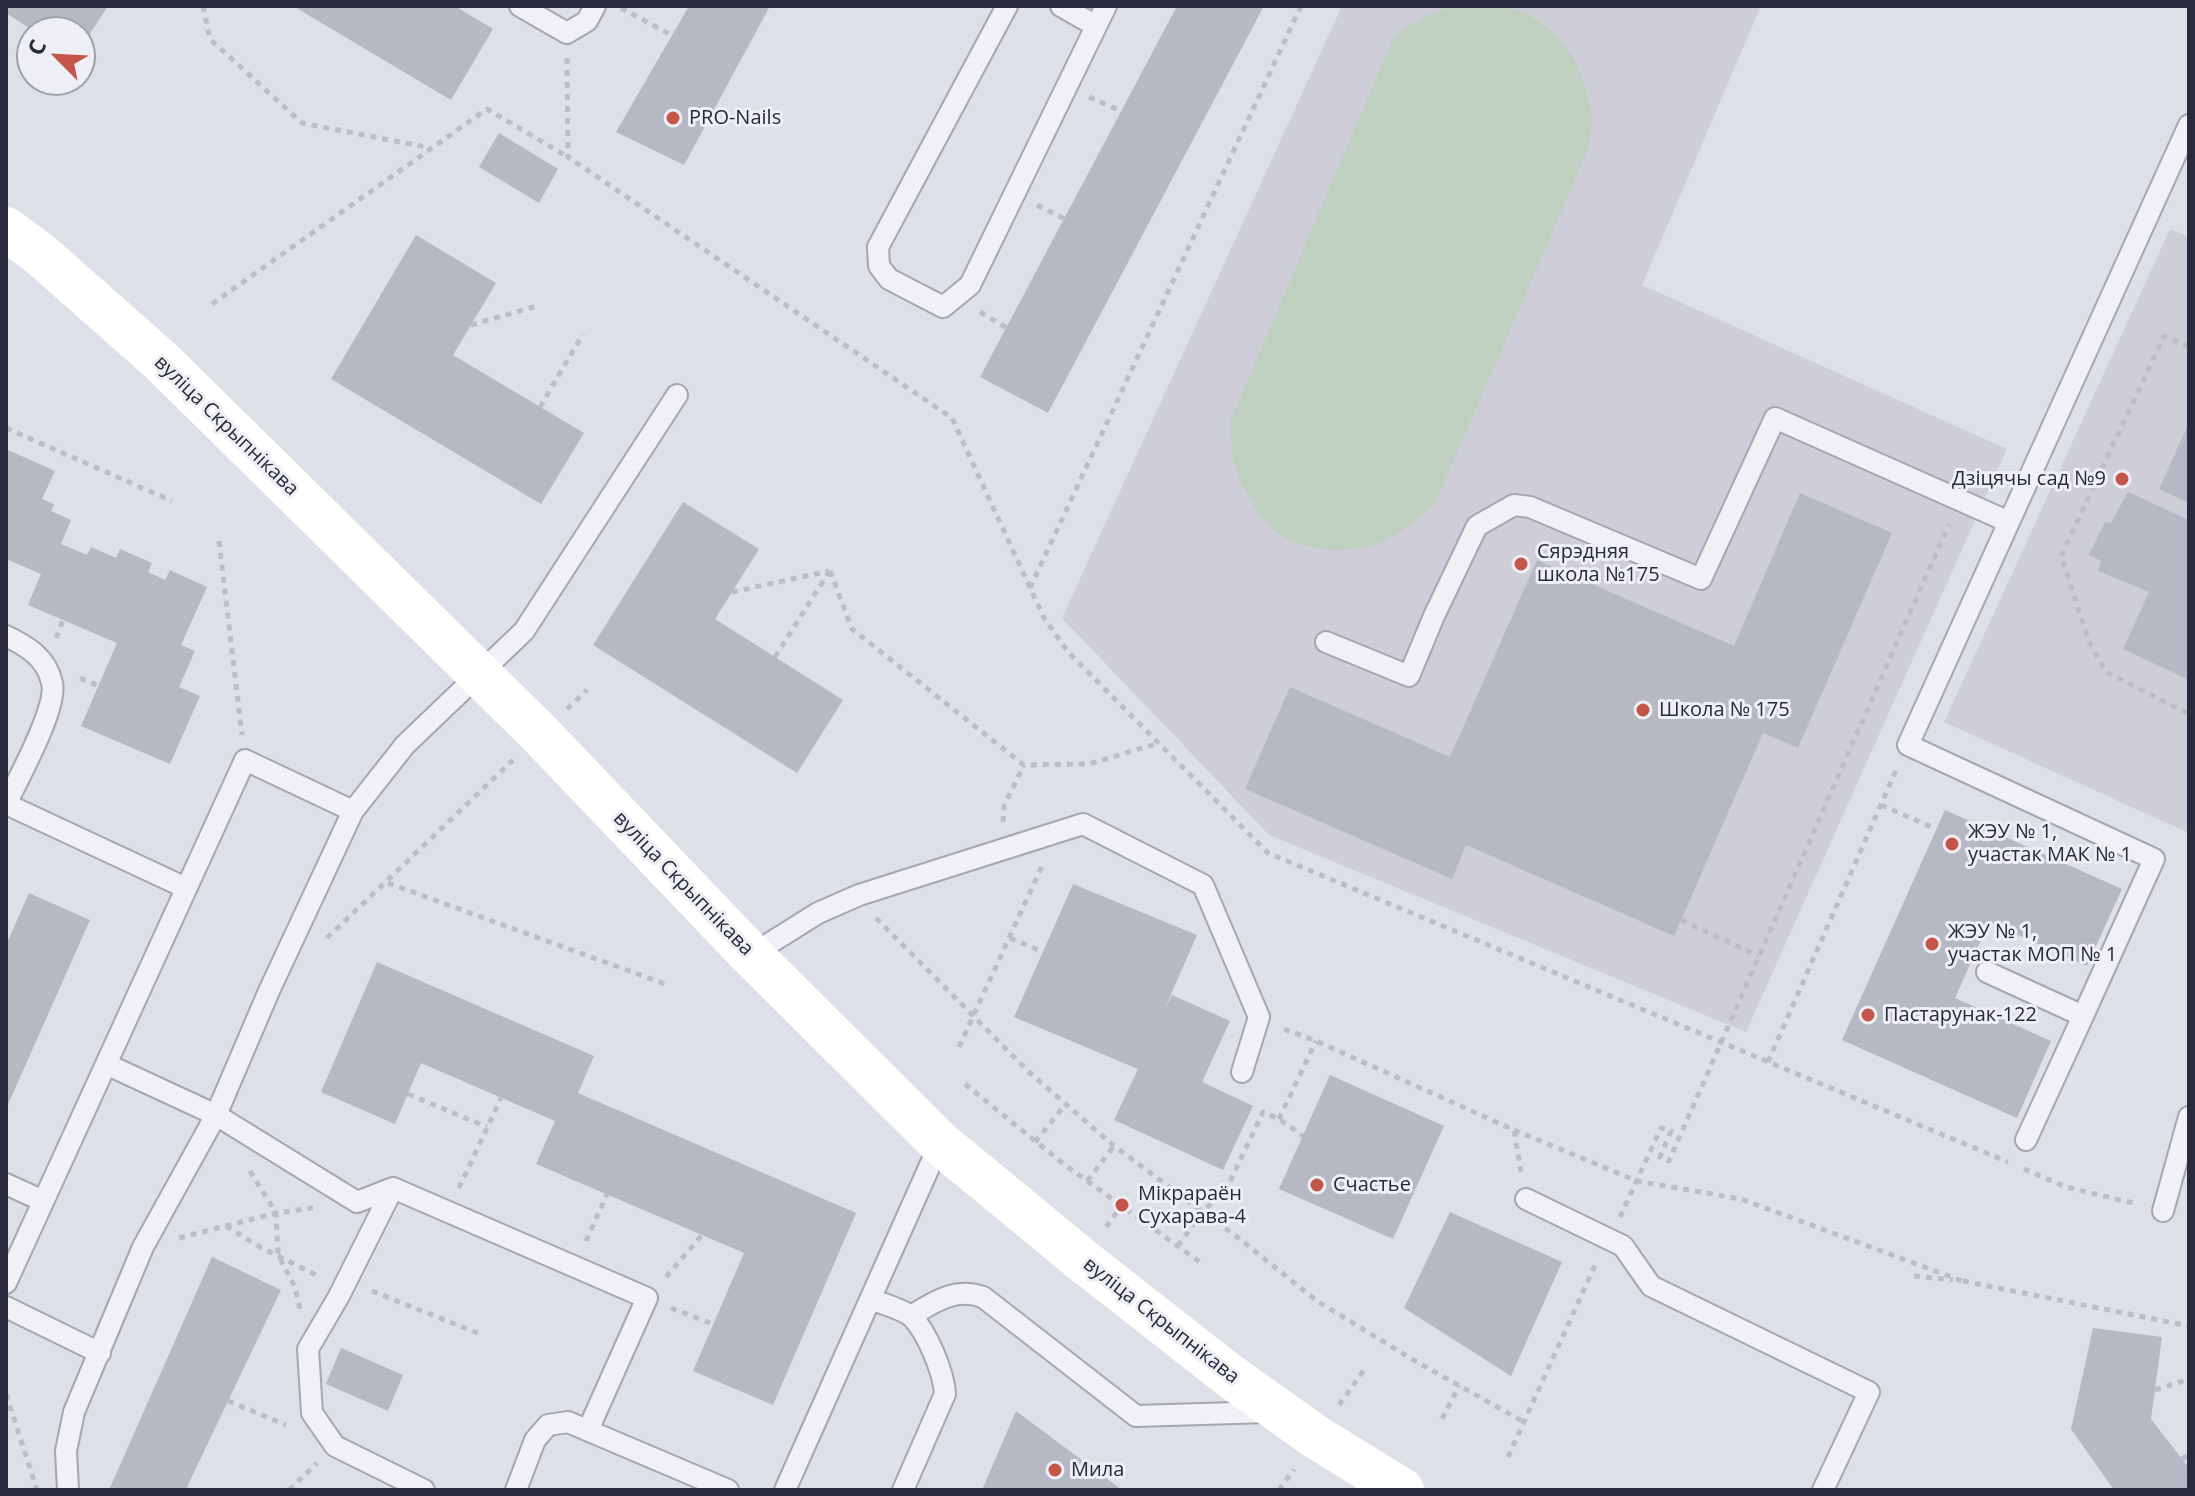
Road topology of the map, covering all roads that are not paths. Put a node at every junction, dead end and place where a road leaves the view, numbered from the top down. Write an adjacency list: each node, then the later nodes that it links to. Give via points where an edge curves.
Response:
1 (520, 6): 2 (lane, via 567,33 587,21)
2 (595, 6)
3 (1007, 6): 6 (lane, via 878,247 879,266 889,279 943,307 970,285)
4 (1061, 6): 6 (lane)
5 (1106, 6): 6 (lane)
6 (1096, 26)
7 (2189, 125): 10 (lane)
8 (6, 229): 13 (main road, вуліца Скрыпнікава, via 161,361)
9 (677, 395): 13 (lane, via 524,631)
10 (2009, 522): 12 (lane, via 1775,418 1701,579 1530,507 1514,505 1477,526 1409,676); 18 (lane, via 1908,745 2154,859)
11 (6, 636): 15 (lane, via 26,645 44,663 53,685 48,715 6,804)
12 (1326, 642)
13 (479, 675): 14 (lane, via 405,745); 16 (main road, вуліца Скрыпнікава)
14 (353, 811): 15 (lane, via 245,760); 21 (lane)
15 (186, 888): 19 (lane)
16 (751, 955): 20 (lane, via 818,913 859,895 1083,824 1203,885 1259,1017); 24 (main road, вуліца Скрыпнікава)
17 (1987, 972): 18 (lane)
18 (2083, 1016): 23 (lane)
19 (106, 1064): 21 (lane); 28 (lane)
20 (1242, 1072)
21 (216, 1115): 26 (lane, via 357,1202); 34 (lane, via 143,1247)
22 (2189, 1117): 29 (lane)
23 (2026, 1140)
24 (940, 1143): 31 (lane); 35 (main road, вуліца Скрыпнікава)
25 (6, 1184): 28 (lane)
26 (393, 1188): 36 (lane, via 647,1298); 38 (lane, via 308,1349 312,1413 335,1446)
27 (1526, 1199): 44 (lane, via 1623,1246 1651,1286 1869,1392)
28 (43, 1201): 30 (lane)
29 (2163, 1211)
30 (6, 1283)
31 (871, 1299): 33 (lane); 41 (lane)
32 (6, 1307): 34 (lane)
33 (911, 1316): 35 (lane, via 939,1299 968,1292 983,1297 1136,1416); 42 (lane, via 941,1366 945,1394)
34 (100, 1353): 37 (lane, via 74,1412 66,1451)
35 (1279, 1412): 43 (main road, вуліца Скрыпнікава)
36 (588, 1430): 39 (lane, via 568,1422 548,1425 535,1440); 40 (lane)
37 (68, 1490)
38 (424, 1490)
39 (516, 1490)
40 (728, 1490)
41 (785, 1490)
42 (903, 1490)
43 (1402, 1490)
44 (1823, 1490)

